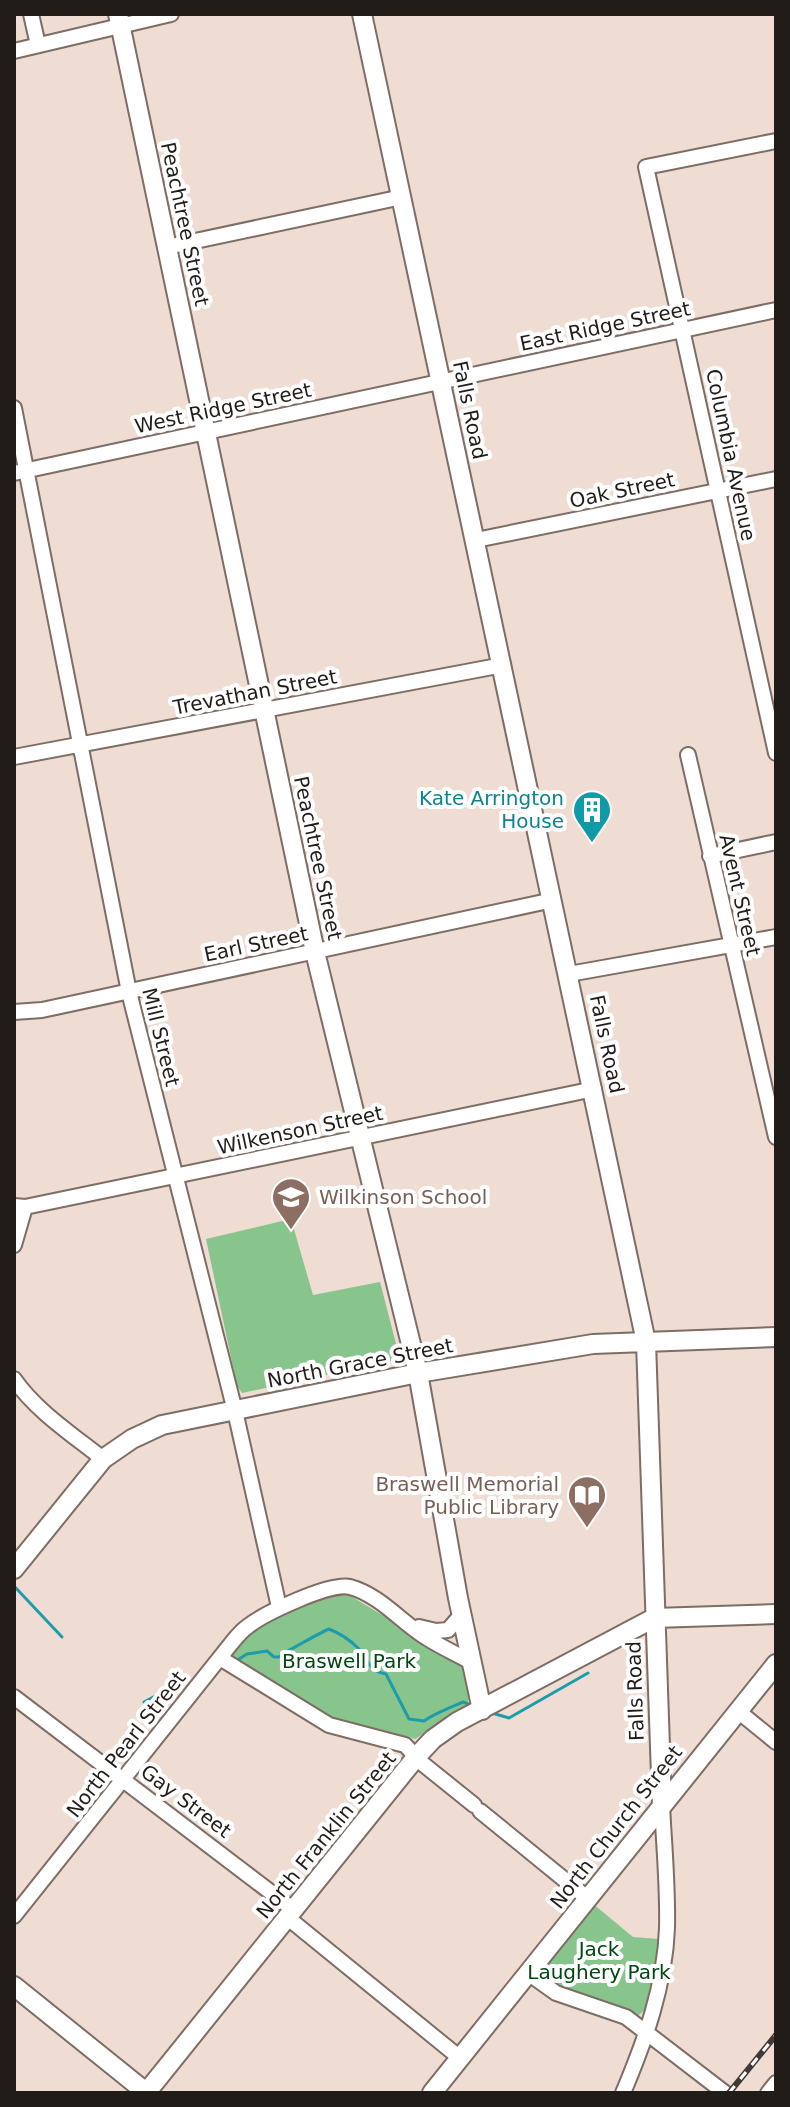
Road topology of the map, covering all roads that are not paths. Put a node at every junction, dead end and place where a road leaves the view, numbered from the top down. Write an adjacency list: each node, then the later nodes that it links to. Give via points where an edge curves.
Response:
1 (31, 14): 5 (street)
2 (171, 14): 4 (street)
3 (362, 14): 8 (main road, Falls Road)
4 (119, 20): 5 (street); 9 (main road, Peachtree Street)
5 (38, 45): 6 (street)
6 (14, 51)
7 (776, 141): 11 (street, Columbia Avenue, via 646,167)
8 (402, 197): 9 (street); 12 (main road, Falls Road)
9 (167, 247): 14 (main road, Peachtree Street)
10 (776, 310): 11 (street, East Ridge Street)
11 (682, 330): 12 (street, East Ridge Street); 17 (street, Columbia Avenue)
12 (441, 382): 14 (street, West Ridge Street); 18 (main road, Falls Road)
13 (14, 408): 15 (street, Mill Street)
14 (206, 432): 15 (street, West Ridge Street); 20 (main road, Peachtree Street)
15 (20, 472): 21 (street, Mill Street)
16 (776, 479): 17 (street, Oak Street)
17 (718, 491): 18 (street, Oak Street); 22 (street, Columbia Avenue)
18 (476, 540): 19 (main road, Falls Road)
19 (503, 665): 20 (street, Trevathan Street); 27 (main road, Falls Road)
20 (264, 710): 21 (street, Trevathan Street); 30 (main road, Peachtree Street)
21 (80, 745): 24 (street, Trevathan Street); 32 (street, Mill Street)
22 (776, 753)
23 (688, 755): 26 (street, Avent Street)
24 (14, 757)
25 (776, 842): 26 (street)
26 (710, 856): 29 (street, Avent Street)
27 (553, 900): 30 (street, Earl Street); 31 (main road, Falls Road)
28 (776, 937): 29 (street)
29 (731, 947): 31 (street); 36 (street, Avent Street)
30 (315, 952): 32 (street, Earl Street); 35 (main road, Peachtree Street)
31 (569, 974): 34 (main road, Falls Road)
32 (129, 992): 33 (street, Earl Street); 37 (street, Mill Street)
33 (14, 1012)
34 (594, 1089): 35 (street, Wilkenson Street); 41 (main road, Falls Road)
35 (360, 1137): 37 (street, Wilkenson Street); 42 (main road, Peachtree Street)
36 (776, 1137)
37 (176, 1176): 38 (street, Wilkenson Street); 44 (street, Mill Street)
38 (19, 1206): 39 (street)
39 (14, 1245)
40 (776, 1337): 41 (main road, North Grace Street)
41 (646, 1342): 42 (main road, North Grace Street, via 593,1344); 50 (main road, Falls Road)
42 (418, 1373): 44 (main road, North Grace Street); 48 (main road, Peachtree Street)
43 (14, 1379): 45 (street, via 30,1399)
44 (235, 1411): 45 (main road, North Grace Street, via 162,1425); 47 (street, Mill Street)
45 (103, 1459): 46 (main road, North Grace Street)
46 (14, 1569)
47 (279, 1607): 51 (street, North Pearl Street, via 344,1586 369,1595); 53 (street, North Pearl Street, via 247,1627)
48 (462, 1614): 51 (street, via 443,1631); 54 (main road, Peachtree Street)
49 (775, 1615): 50 (main road)
50 (654, 1618): 58 (main road, North Franklin Street); 62 (main road, Falls Road)
51 (410, 1624): 54 (street, North Pearl Street)
52 (776, 1653): 57 (main road)
53 (220, 1658): 60 (street, via 329,1725 405,1745); 61 (street, North Pearl Street)
54 (471, 1662): 58 (main road, Peachtree Street)
55 (776, 1664): 57 (main road, North Church Street)
56 (14, 1697): 61 (street, Gay Street)
57 (743, 1704): 59 (street); 62 (main road, North Church Street)
58 (482, 1710): 60 (main road, North Franklin Street, via 457,1722)
59 (776, 1742)
60 (417, 1756): 63 (street); 64 (main road, North Franklin Street)
61 (124, 1780): 64 (street, Gay Street); 65 (street, North Pearl Street)
62 (662, 1805): 63 (main road, North Church Street); 68 (street, Falls Road, via 667,1928)
63 (587, 1898): 66 (main road, North Church Street)
64 (291, 1914): 69 (street, Gay Street); 71 (main road, North Franklin Street)
65 (14, 1916)
66 (528, 1973): 68 (street, via 556,1993 615,2012); 69 (main road, North Church Street)
67 (14, 1986): 71 (main road)
68 (647, 2033): 73 (street, Falls Road); 74 (street)
69 (460, 2058): 72 (main road, North Church Street)
70 (776, 2083): 75 (street)
71 (146, 2093)
72 (432, 2093)
73 (623, 2093)
74 (725, 2093)
75 (768, 2093)

